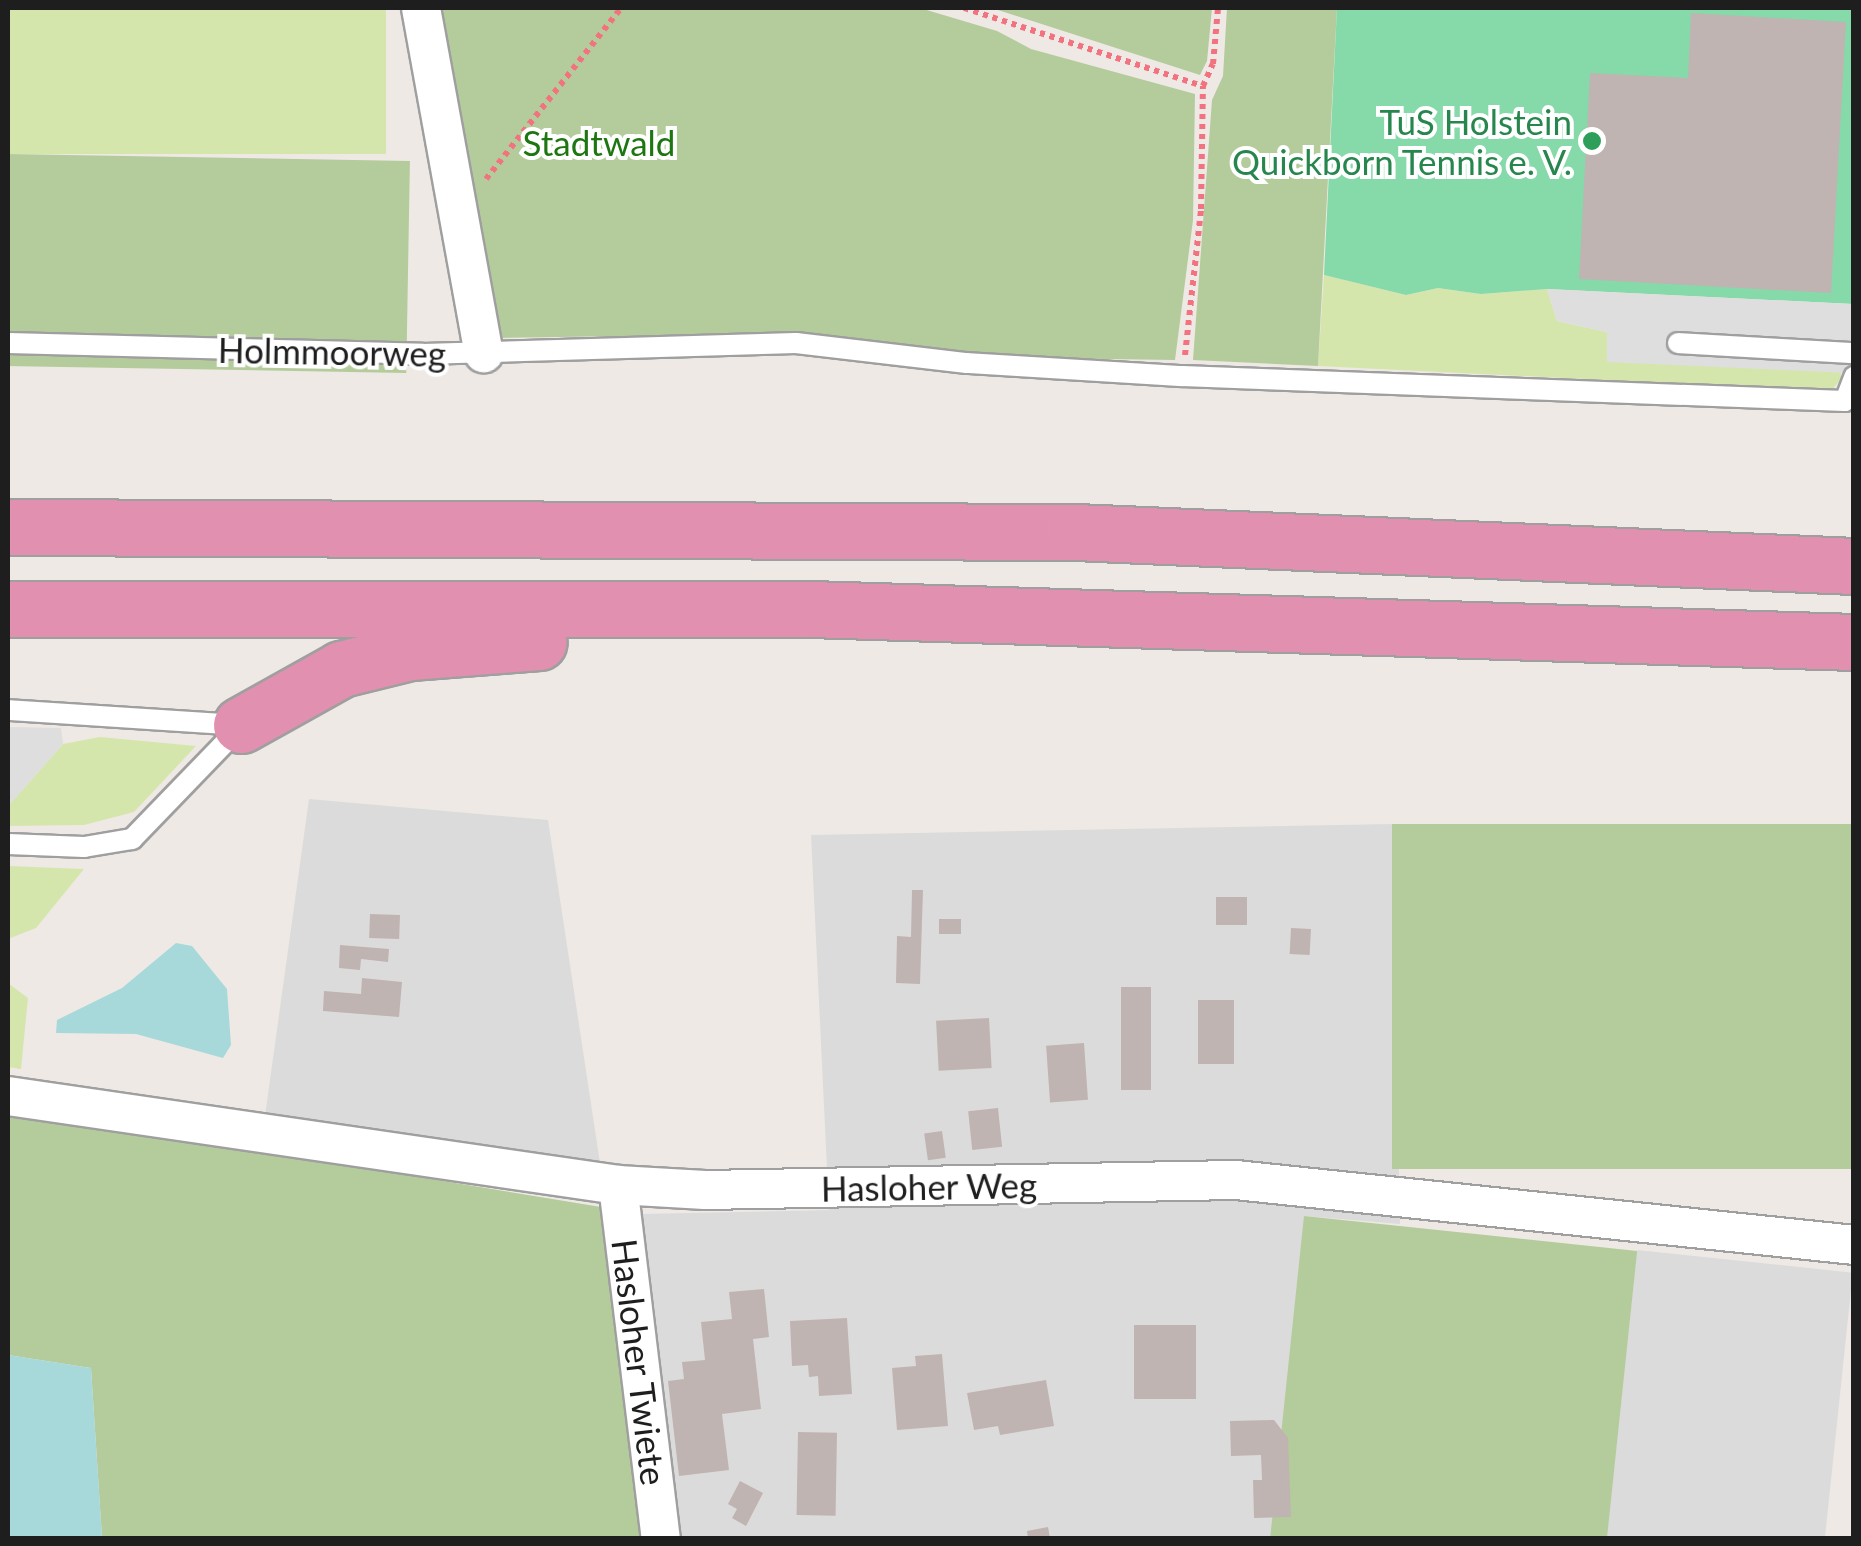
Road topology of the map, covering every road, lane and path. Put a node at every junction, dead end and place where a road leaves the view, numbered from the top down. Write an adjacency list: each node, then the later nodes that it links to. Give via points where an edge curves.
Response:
1 (421, 8): 6 (street, Holmmoorweg)
2 (622, 8): 6 (path)
3 (964, 8): 5 (path)
4 (1218, 8): 5 (path, via 1214,64)
5 (1203, 86): 11 (path, via 1198,259)
6 (460, 215): 9 (street, Holmmoorweg)
7 (8, 342): 9 (lane, Holmmoorweg)
8 (1678, 342): 10 (lane)
9 (484, 353): 11 (lane, via 796,343 967,364)
10 (1854, 353)
11 (1182, 376): 12 (lane, via 1846,401)
12 (1854, 377)
13 (8, 496): 14 (highway)
14 (109, 526): 15 (highway); 16 (highway, via 1075,532)
15 (8, 527)
16 (1854, 566)
17 (8, 608): 18 (highway)
18 (810, 609): 19 (highway); 21 (highway, via 740,642 538,642 410,652 340,670)
19 (1854, 642)
20 (8, 710): 21 (lane)
21 (242, 726): 22 (lane, via 132,840 84,847)
22 (8, 844)
23 (8, 1096): 24 (street, Hasloher Weg)
24 (618, 1185): 25 (street, Hasloher Weg, via 705,1190 1236,1180); 26 (street, Hasloher Twiete)
25 (1854, 1244)
26 (661, 1538)

